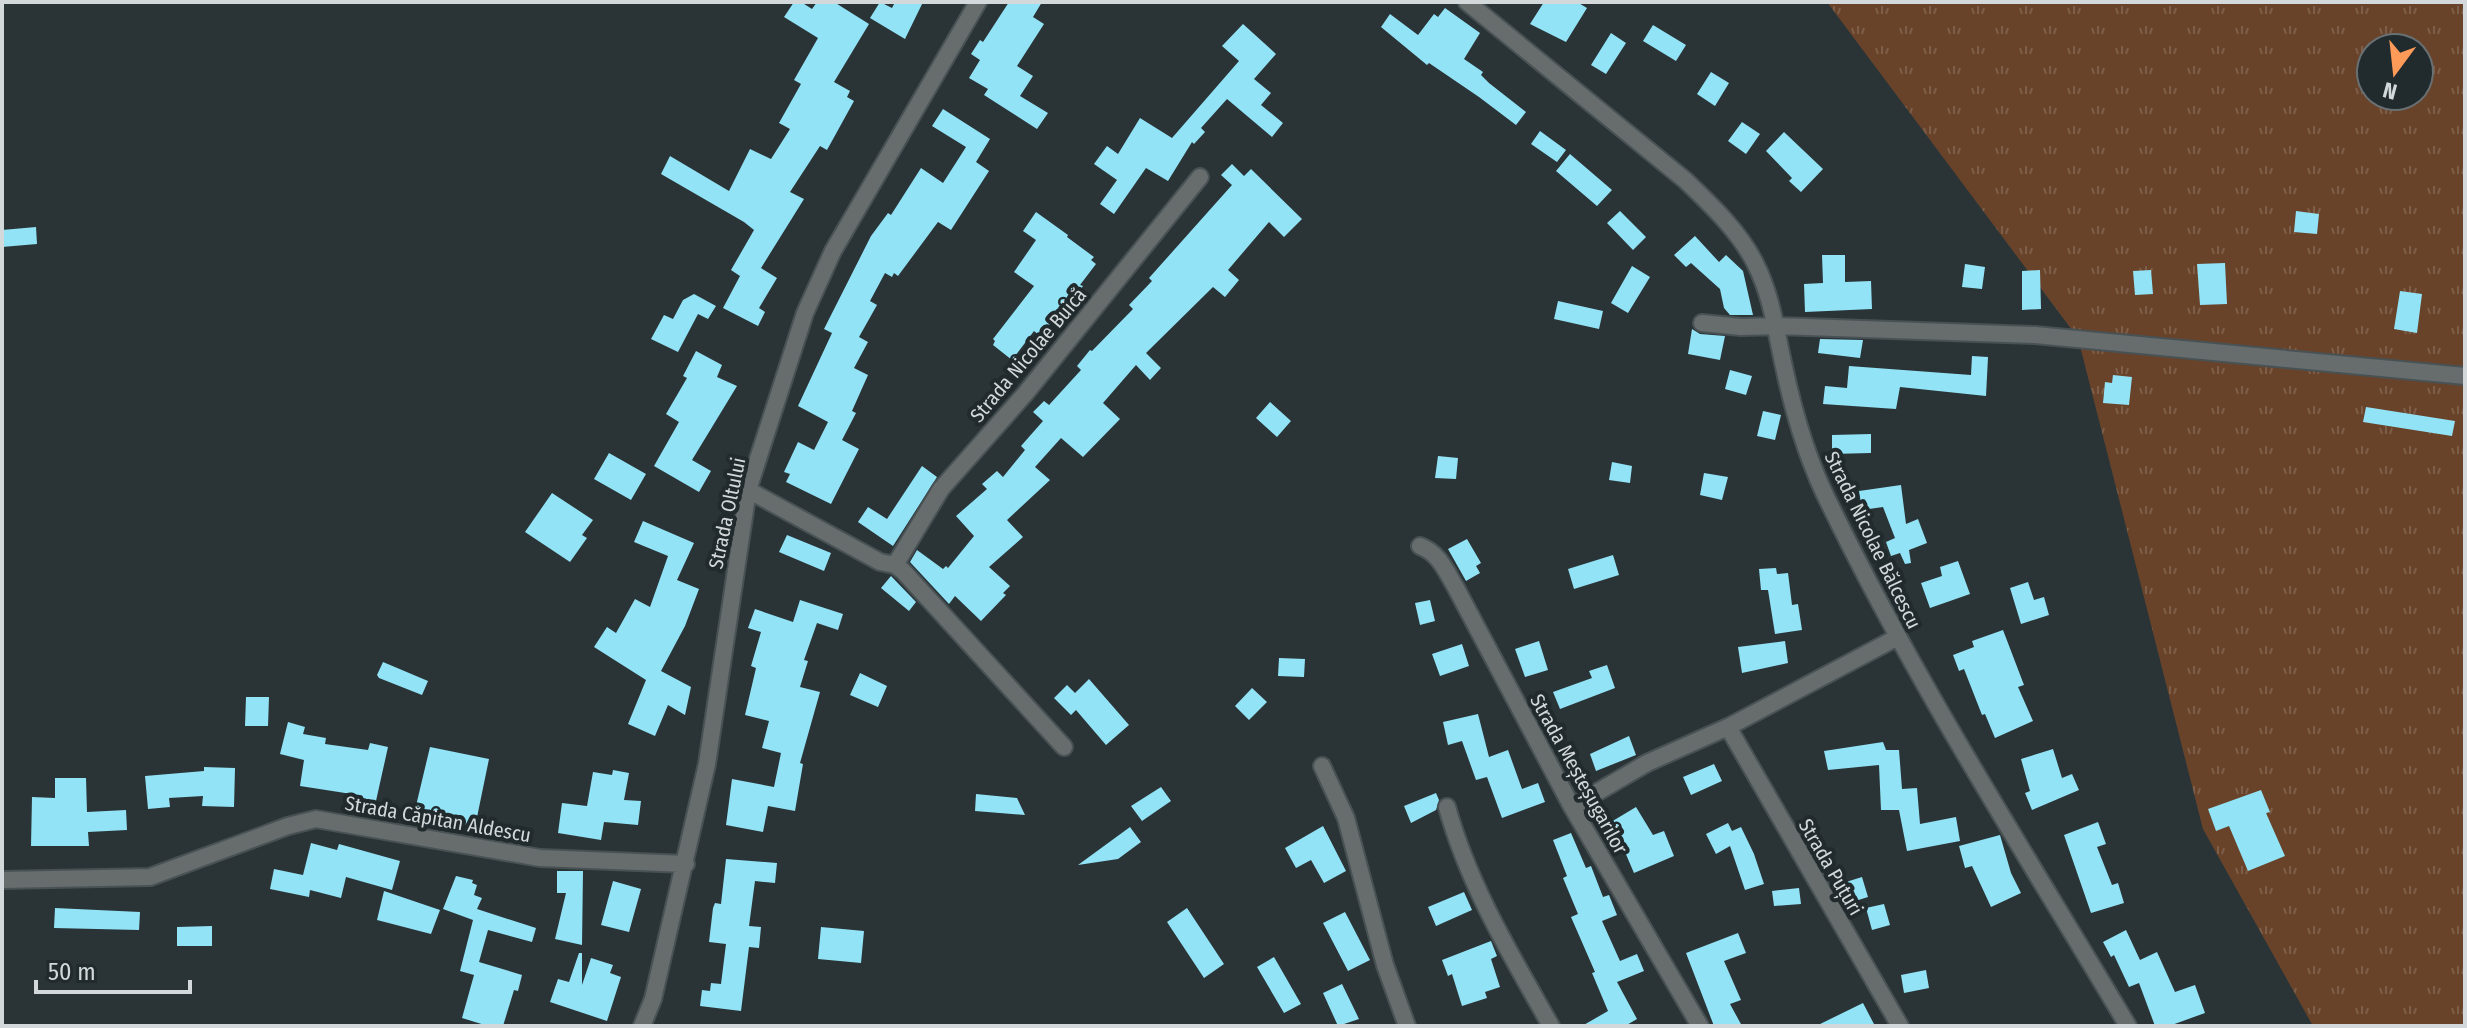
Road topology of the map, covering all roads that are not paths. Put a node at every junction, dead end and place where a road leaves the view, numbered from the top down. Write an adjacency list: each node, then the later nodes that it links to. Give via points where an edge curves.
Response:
1 (978, 2): 7 (street, Strada Oltului, via 817,283)
2 (1467, 2): 5 (street, Strada Nicolae Bălcescu, via 1713,208 1755,262)
3 (1200, 177): 9 (street, Strada Nicolae Buică, via 941,489)
4 (1702, 323): 5 (street)
5 (1777, 326): 6 (street, via 2035,335); 10 (street, Strada Nicolae Bălcescu, via 1788,386 1813,465)
6 (2465, 376)
7 (748, 490): 9 (street, via 880,562); 16 (street, Strada Oltului, via 707,764)
8 (1420, 546): 15 (street, Strada Meșteșugarilor, via 1438,558 1456,588)
9 (895, 565): 12 (street)
10 (1896, 638): 11 (street); 23 (street, Strada Nicolae Bălcescu)
11 (1728, 727): 15 (street, via 1647,763); 22 (street, Strada Puțuri)
12 (1064, 747)
13 (1322, 766): 19 (street, via 1346,818)
14 (1447, 807): 20 (street, via 1487,913)
15 (1572, 807): 21 (street, Strada Meșteșugarilor)
16 (686, 864): 17 (street, Strada Căpitan Aldescu, via 540,858 316,819 150,877); 18 (street, Strada Oltului)
17 (2, 880)
18 (642, 1026)
19 (1407, 1026)
20 (1551, 1026)
21 (1700, 1026)
22 (1900, 1026)
23 (2128, 1026)

